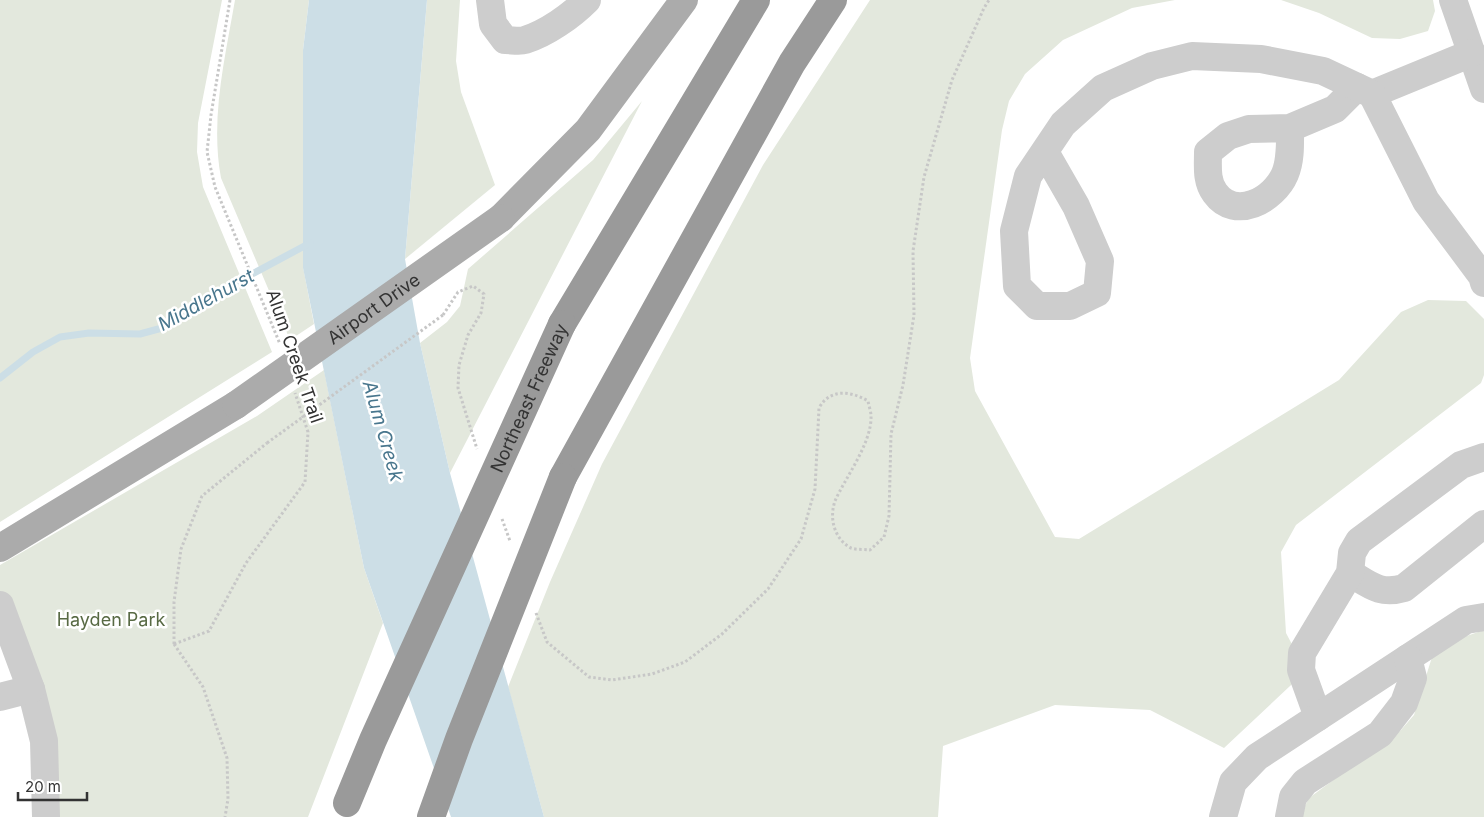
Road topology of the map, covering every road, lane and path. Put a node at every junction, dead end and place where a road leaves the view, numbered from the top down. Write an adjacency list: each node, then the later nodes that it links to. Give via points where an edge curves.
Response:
1 (230, 0): 15 (path, Alum Creek Trail, via 208,152 215,187)
2 (490, 0): 3 (street, via 493,24 505,40 523,41 539,34)
3 (587, 0)
4 (684, 0): 21 (main road, Airport Drive, bridge, via 588,130 501,218 236,405)
5 (756, 0): 32 (highway, Northeast Freeway, bridge, via 562,324 372,740)
6 (833, 0): 35 (highway, bridge, via 792,62 563,477)
7 (989, 0): 25 (path, via 952,80 924,176 914,251 914,315 891,434 889,516 884,537 870,550 852,549 838,538 832,520 835,502 852,473 872,417 868,402 855,393 832,393 819,408 815,489 801,539 768,589 722,634 685,662 652,674 612,680 589,678 547,642)
8 (1453, 0): 9 (street)
9 (1472, 52): 10 (street); 11 (street)
10 (1364, 90): 12 (street, via 1335,109); 13 (street, via 1323,71 1261,60 1192,56 1152,66 1103,88 1063,124); 14 (street, via 1426,202)
11 (1484, 90)
12 (1290, 128)
13 (1045, 152): 13 (street, via 1028,176 1014,231 1017,286 1037,306 1070,306 1096,293 1100,261 1076,206)
14 (1484, 283)
15 (282, 350)
16 (293, 386): 27 (path, Alum Creek Trail, via 308,432 305,482 246,563 209,631)
17 (1484, 457): 23 (street, via 1461,465 1359,541 1352,553)
18 (480, 458): 27 (path, bridge, via 458,388 459,365 468,336 481,313 484,294 473,286 458,292 443,315 266,442 202,496 181,548 174,602)
19 (500, 513): 22 (path)
20 (1484, 524): 23 (street, via 1404,588 1391,592 1377,589)
21 (0, 548)
22 (514, 550)
23 (1350, 574): 31 (street, via 1302,653 1301,670)
24 (0, 605): 29 (street)
25 (534, 605)
26 (1484, 617): 28 (street, via 1466,620)
27 (174, 644): 34 (path, via 203,687 227,758)
28 (1408, 658): 31 (street); 37 (street, via 1413,678 1404,703 1380,734 1305,782 1293,797)
29 (31, 689): 30 (street); 33 (street, via 44,741)
30 (0, 697)
31 (1318, 717): 36 (street, via 1257,757 1233,782)
32 (345, 810)
33 (46, 817)
34 (225, 817)
35 (431, 817)
36 (1223, 817)
37 (1289, 817)

